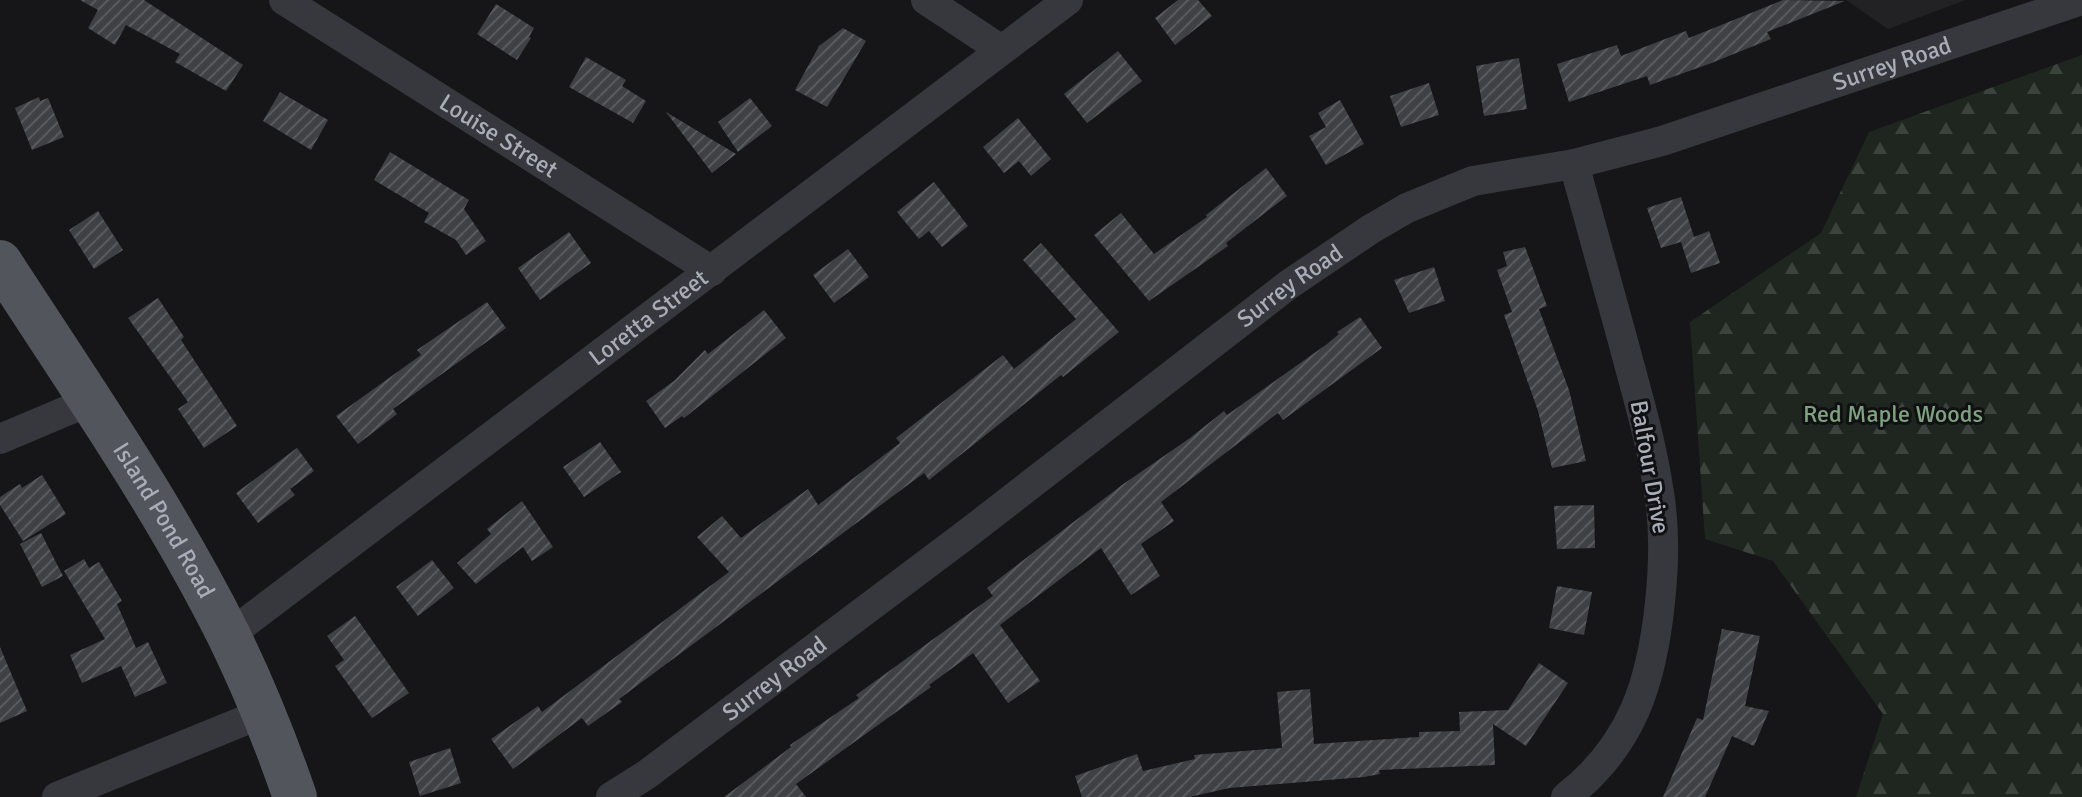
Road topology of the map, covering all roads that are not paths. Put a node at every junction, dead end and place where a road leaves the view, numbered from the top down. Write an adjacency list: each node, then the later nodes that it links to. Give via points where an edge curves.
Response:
1 (284, 0): 8 (street, Louise Street)
2 (926, 0): 5 (street)
3 (1068, 0): 5 (street, Loretta Street)
4 (2082, 0): 6 (street, Surrey Road, via 1677,136)
5 (1000, 49): 8 (street, Loretta Street)
6 (1574, 164): 15 (street, Surrey Road, via 1473,181 1371,229 1288,285 968,533); 16 (street, Balfour Drive, via 1647,430 1664,552 1652,662 1638,705 1605,759)
7 (0, 262): 9 (main road, Island Pond Road)
8 (712, 271): 11 (street, Loretta Street)
9 (90, 401): 10 (street); 11 (main road, Island Pond Road, via 152,497)
10 (0, 439)
11 (229, 635): 12 (main road, Island Pond Road)
12 (263, 713): 13 (street); 14 (main road, Island Pond Road)
13 (57, 797)
14 (295, 797)
15 (611, 797)
16 (1566, 797)

